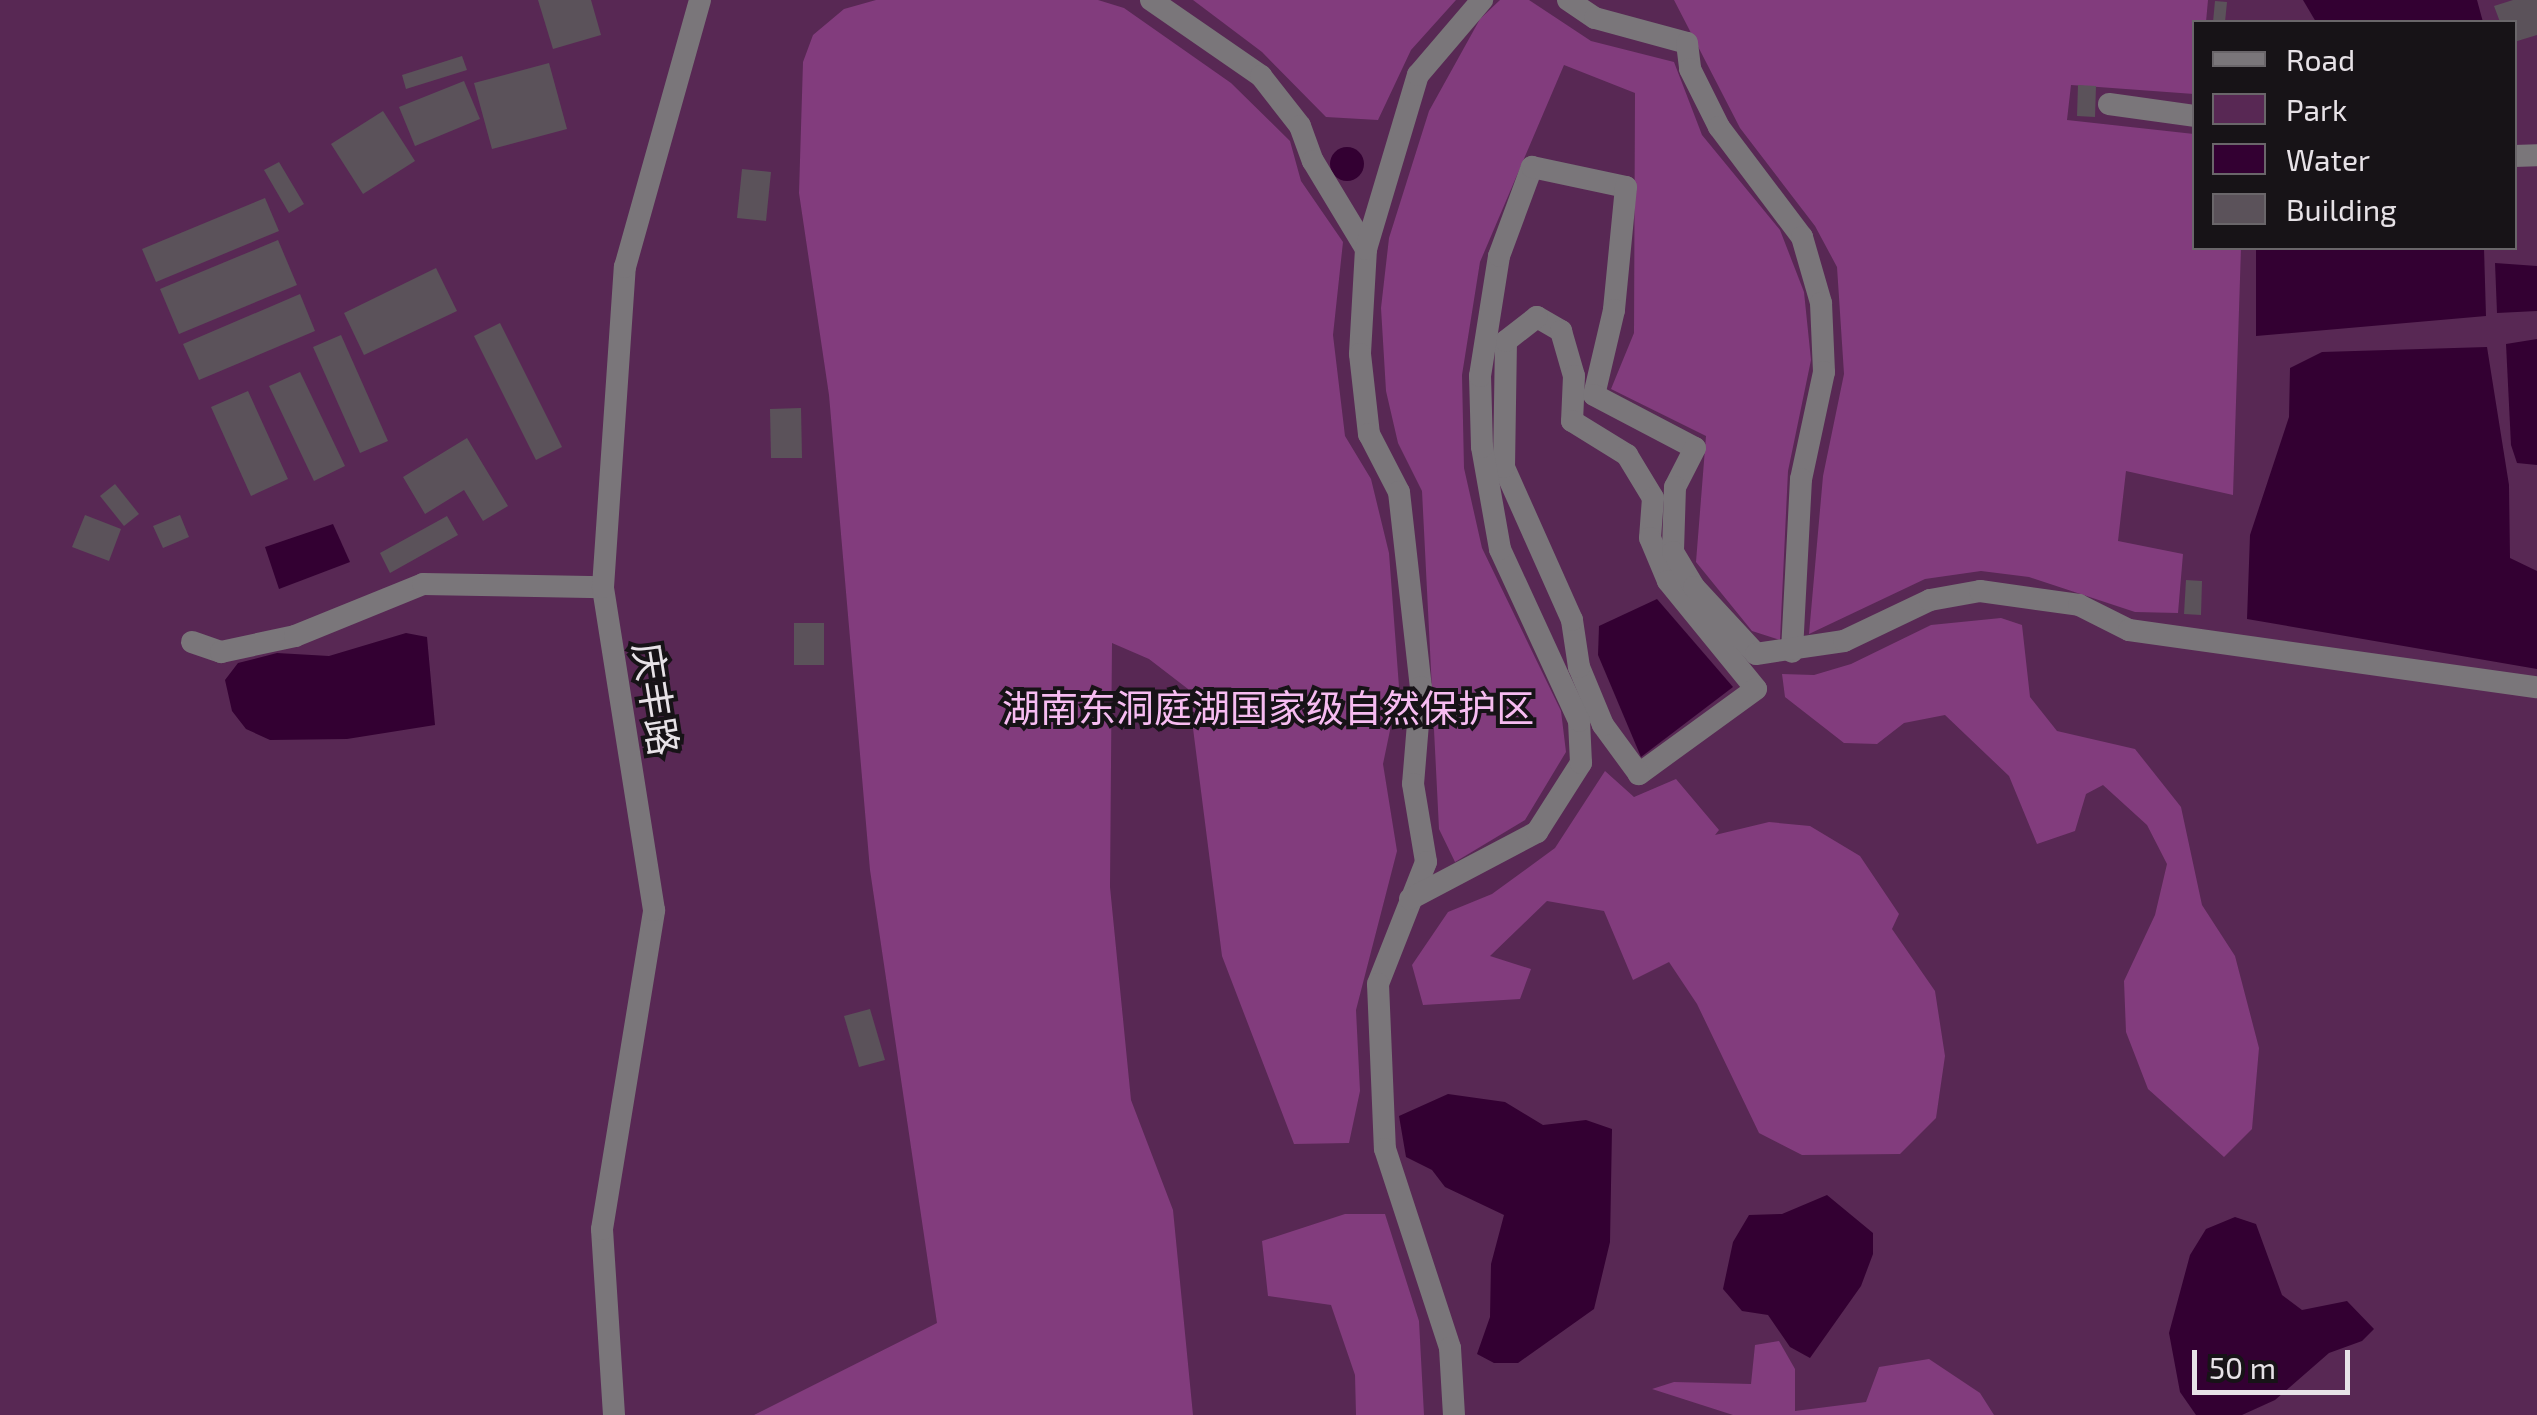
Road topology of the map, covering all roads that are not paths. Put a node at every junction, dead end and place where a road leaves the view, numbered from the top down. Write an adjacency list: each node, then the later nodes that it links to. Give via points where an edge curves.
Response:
1 (700, 0): 9 (street, 庆丰路, via 625,266)
2 (1152, 0): 7 (street, via 1261,76 1300,126 1313,161)
3 (1482, 0): 7 (street, via 1418,75)
4 (1568, 0): 11 (street, via 1595,18 1687,44 1690,68 1719,127 1802,237 1821,303 1824,372 1801,479)
5 (2109, 104): 6 (street)
6 (2192, 116)
7 (1366, 249): 13 (street, via 1360,354 1369,434 1398,492 1421,687 1413,784 1426,862)
8 (1668, 582): 8 (street, via 1756,689 1639,774 1604,725 1578,667 1572,620 1504,467 1506,341 1537,318 1561,330 1574,376 1572,421 1627,455 1653,498 1650,538)
9 (603, 587): 10 (street, via 422,584 295,636 222,652); 14 (street, 庆丰路, via 654,910 602,1229)
10 (192, 642)
11 (1792, 652): 12 (street, via 1844,642 1930,600 1980,592 2079,605 2130,630); 13 (street, via 1756,654 1694,587 1674,552 1675,486 1695,448 1594,395 1614,310 1626,187 1532,168 1498,256 1480,376 1482,447 1500,549 1579,721 1582,763 1537,832)
12 (2537, 688)
13 (1410, 900): 15 (street, via 1378,984 1385,1149 1450,1348)
14 (614, 1415)
15 (1454, 1415)

